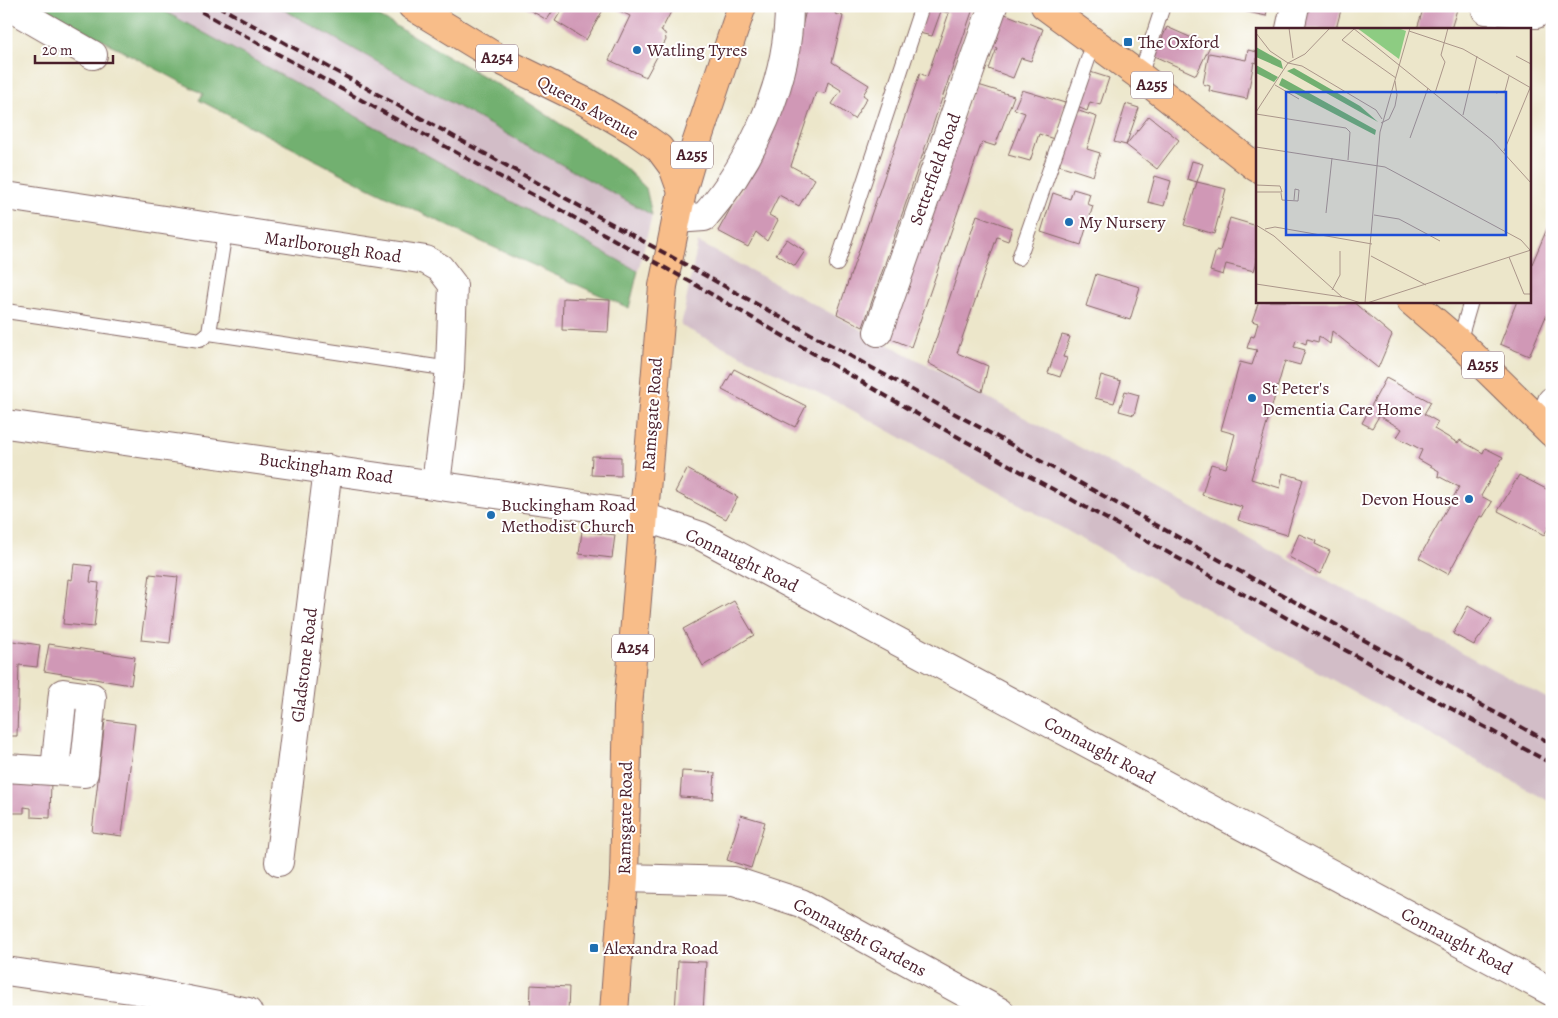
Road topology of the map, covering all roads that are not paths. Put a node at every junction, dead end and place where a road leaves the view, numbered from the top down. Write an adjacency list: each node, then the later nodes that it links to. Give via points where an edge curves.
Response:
1 (8, 6): 14 (street)
2 (412, 6): 17 (main road, Queens Avenue / A254, via 504,62 586,102)
3 (742, 6): 16 (main road, Ramsgate Road / A255)
4 (789, 6): 21 (street, via 785,55 753,144 726,192 704,217)
5 (922, 6): 24 (lane)
6 (993, 6): 28 (street, Setterfield Road)
7 (1163, 6): 15 (lane)
8 (1295, 6): 12 (street)
9 (1543, 6): 11 (street, via 1536,14)
10 (1051, 8): 13 (main road, A255)
11 (1484, 15)
12 (1290, 28)
13 (1094, 42): 15 (main road, A255); 23 (lane)
14 (93, 55)
15 (1140, 76): 18 (main road, A255)
16 (704, 119): 17 (main road, Queens Avenue / A255, via 683,136); 19 (main road, Ramsgate Road / A255)
17 (658, 148): 19 (main road, Queens Avenue / A254, via 673,167)
18 (1256, 166)
19 (682, 192): 21 (main road, Ramsgate Road / A254)
20 (6, 196): 22 (street, Marlborough Road)
21 (676, 219): 36 (main road, Ramsgate Road / A254, via 658,326)
22 (225, 231): 29 (lane); 31 (street, Marlborough Road, via 426,260 440,268 453,285)
23 (1019, 258)
24 (837, 264)
25 (1413, 302): 30 (main road, A255)
26 (1471, 302): 30 (lane)
27 (6, 311): 29 (lane, via 200,340)
28 (878, 332)
29 (209, 333): 31 (lane)
30 (1459, 342): 32 (main road, A255)
31 (450, 369): 35 (street, Marlborough Road)
32 (1549, 419)
33 (6, 424): 34 (street, Buckingham Road)
34 (328, 469): 35 (street, Buckingham Road); 39 (street, Gladstone Road)
35 (436, 484): 36 (street, Buckingham Road)
36 (644, 517): 40 (main road, Ramsgate Road / A254, via 628,707); 42 (street, Connaught Road, via 701,536)
37 (6, 768): 38 (street)
38 (55, 770)
39 (279, 862)
40 (624, 878): 44 (main road, Ramsgate Road / A254); 45 (street, Connaught Gardens, via 734,881 801,903)
41 (6, 970): 43 (street, via 137,990)
42 (1552, 992)
43 (248, 1012)
44 (614, 1012)
45 (1000, 1012)

